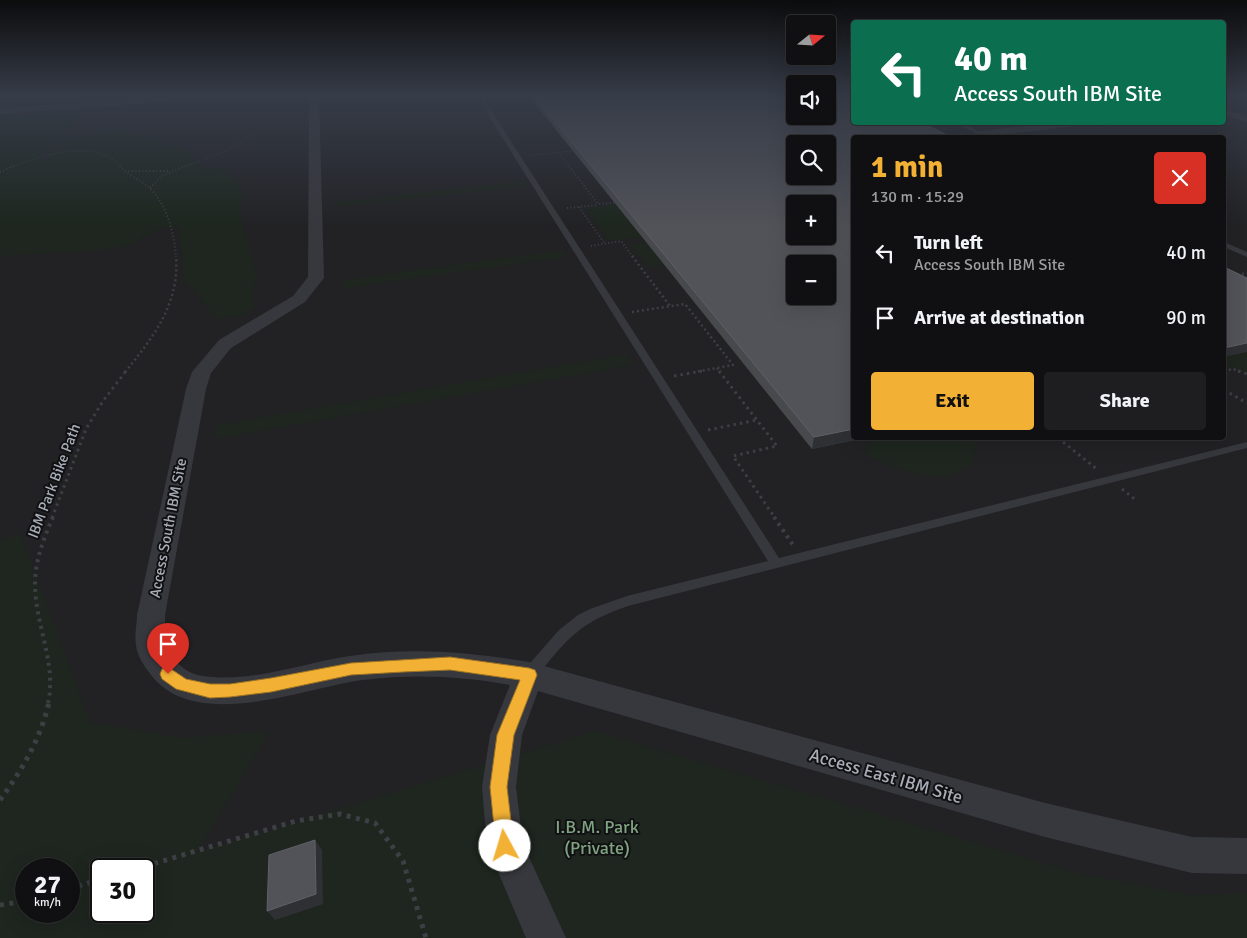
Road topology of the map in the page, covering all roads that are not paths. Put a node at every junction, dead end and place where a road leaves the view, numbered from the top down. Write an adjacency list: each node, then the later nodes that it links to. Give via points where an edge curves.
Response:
1 (314, 140): 7 (street, Access South IBM Site, via 316,278 298,300 226,344 202,372 151,615 150,647 168,674 182,684 210,691 271,685 351,669 403,666 450,664)
2 (507, 140): 6 (lane)
3 (1226, 245): 4 (lane)
4 (1247, 255)
5 (1247, 445): 6 (lane)
6 (776, 563): 7 (lane, via 627,600 603,609 577,622 556,641)
7 (529, 675): 8 (street, Access East IBM Site, via 1045,820 1192,855); 9 (street, via 506,735 499,787 505,846)
8 (1247, 856)
9 (546, 938)

